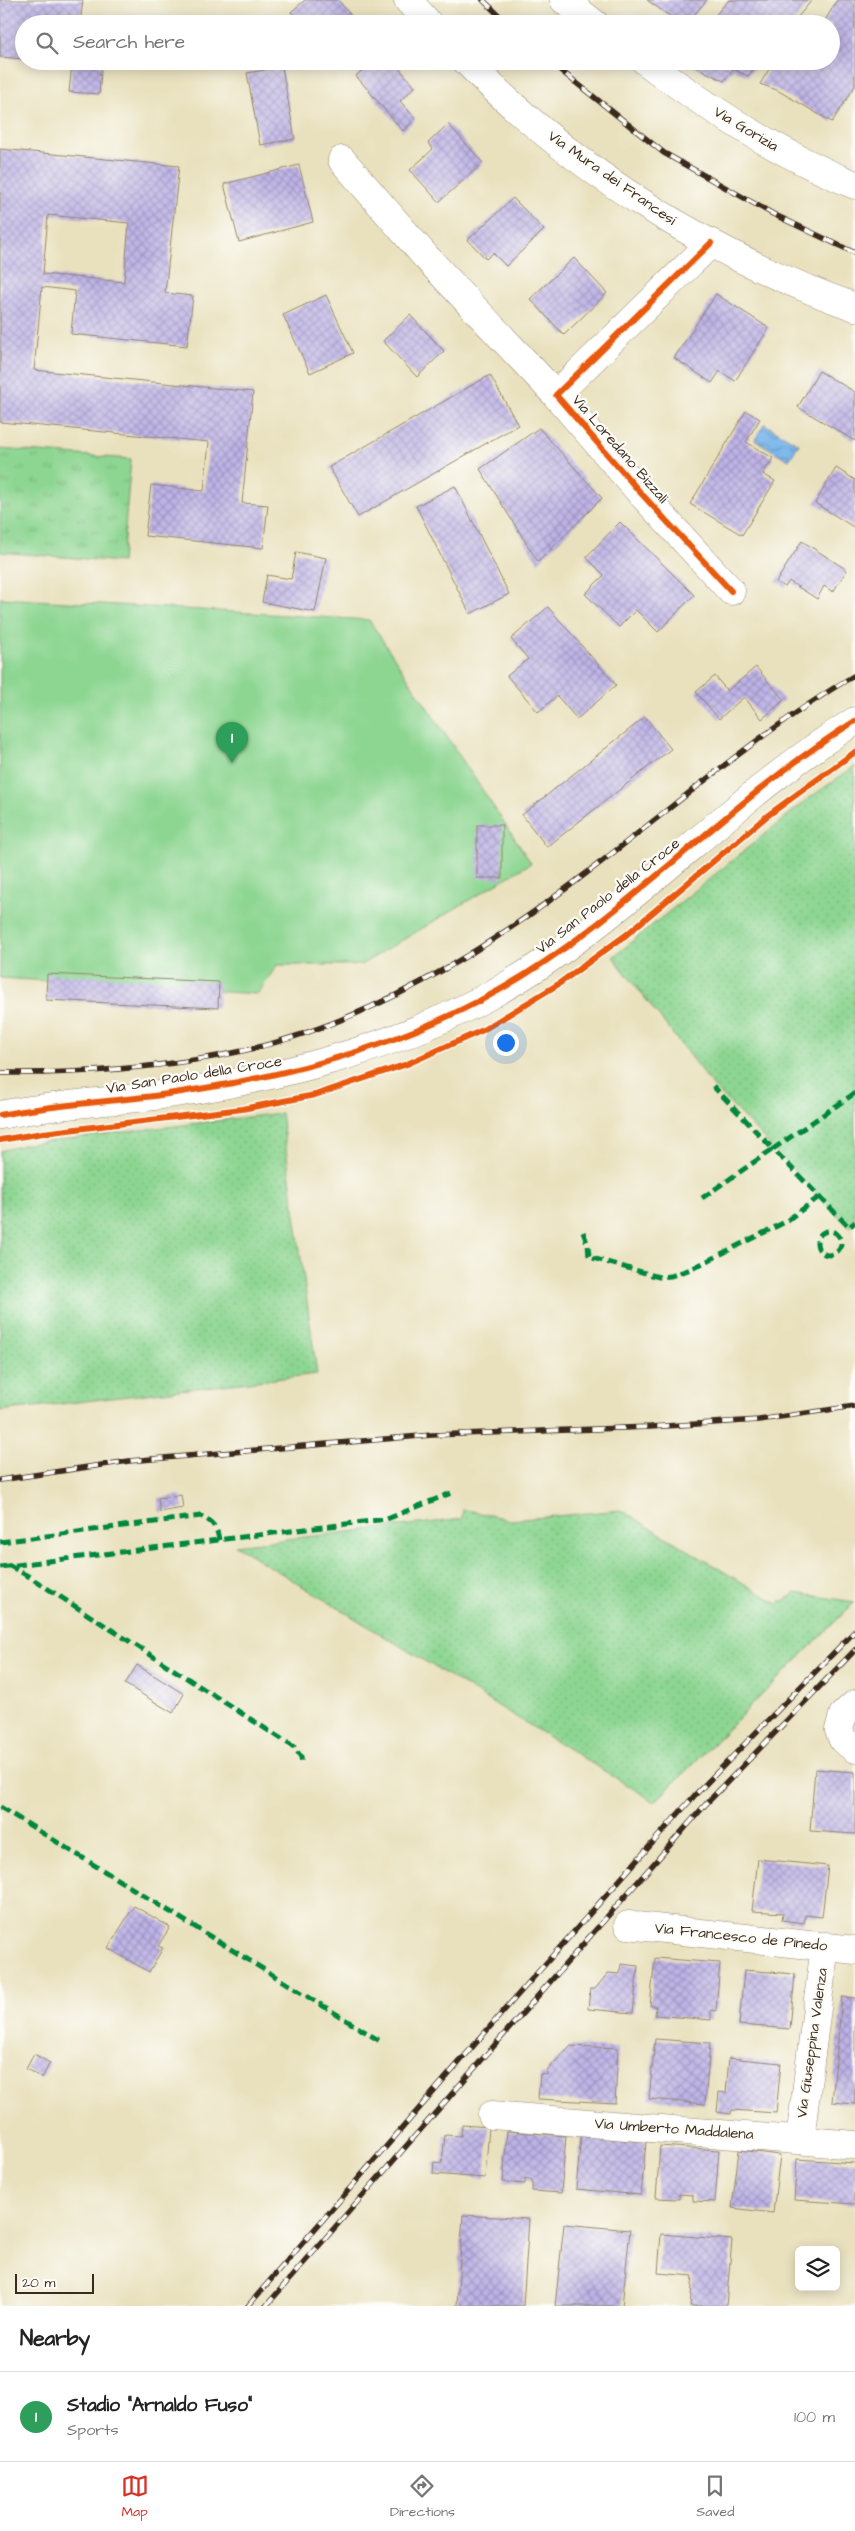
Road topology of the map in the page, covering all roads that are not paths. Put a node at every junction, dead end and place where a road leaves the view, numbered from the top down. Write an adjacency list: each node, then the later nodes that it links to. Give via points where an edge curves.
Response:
1 (408, 0): 3 (street)
2 (564, 0): 4 (street)
3 (421, 15)
4 (583, 15)
5 (476, 70): 9 (street, Via Mura dei Francesi, via 530,119 595,169 640,201)
6 (658, 70): 8 (street, Via Gorizia, via 764,141 812,167)
7 (342, 160): 11 (street, Via Loredano Bizzali, via 426,257)
8 (855, 185)
9 (711, 243): 10 (street, Via Mura dei Francesi, via 812,292); 11 (street, Via Loredano Bizzali)
10 (855, 307)
11 (556, 395): 12 (street, Via Loredano Bizzali)
12 (731, 591)
13 (855, 721): 14 (street, Via San Paolo della Croce, via 780,775 584,934 503,988 442,1020 341,1059 256,1080)
14 (0, 1115)
15 (855, 1704): 16 (street, via 840,1721)
16 (848, 1742)
17 (628, 1925): 18 (street, Via Francesco de Pinedo)
18 (825, 1946): 19 (street, Via Francesco de Pinedo); 21 (street, Via Giuseppina Valenza)
19 (855, 1950)
20 (492, 2115): 21 (street, Via Umberto Maddalena)
21 (800, 2139): 22 (street, Via Umberto Maddalena)
22 (855, 2145)

